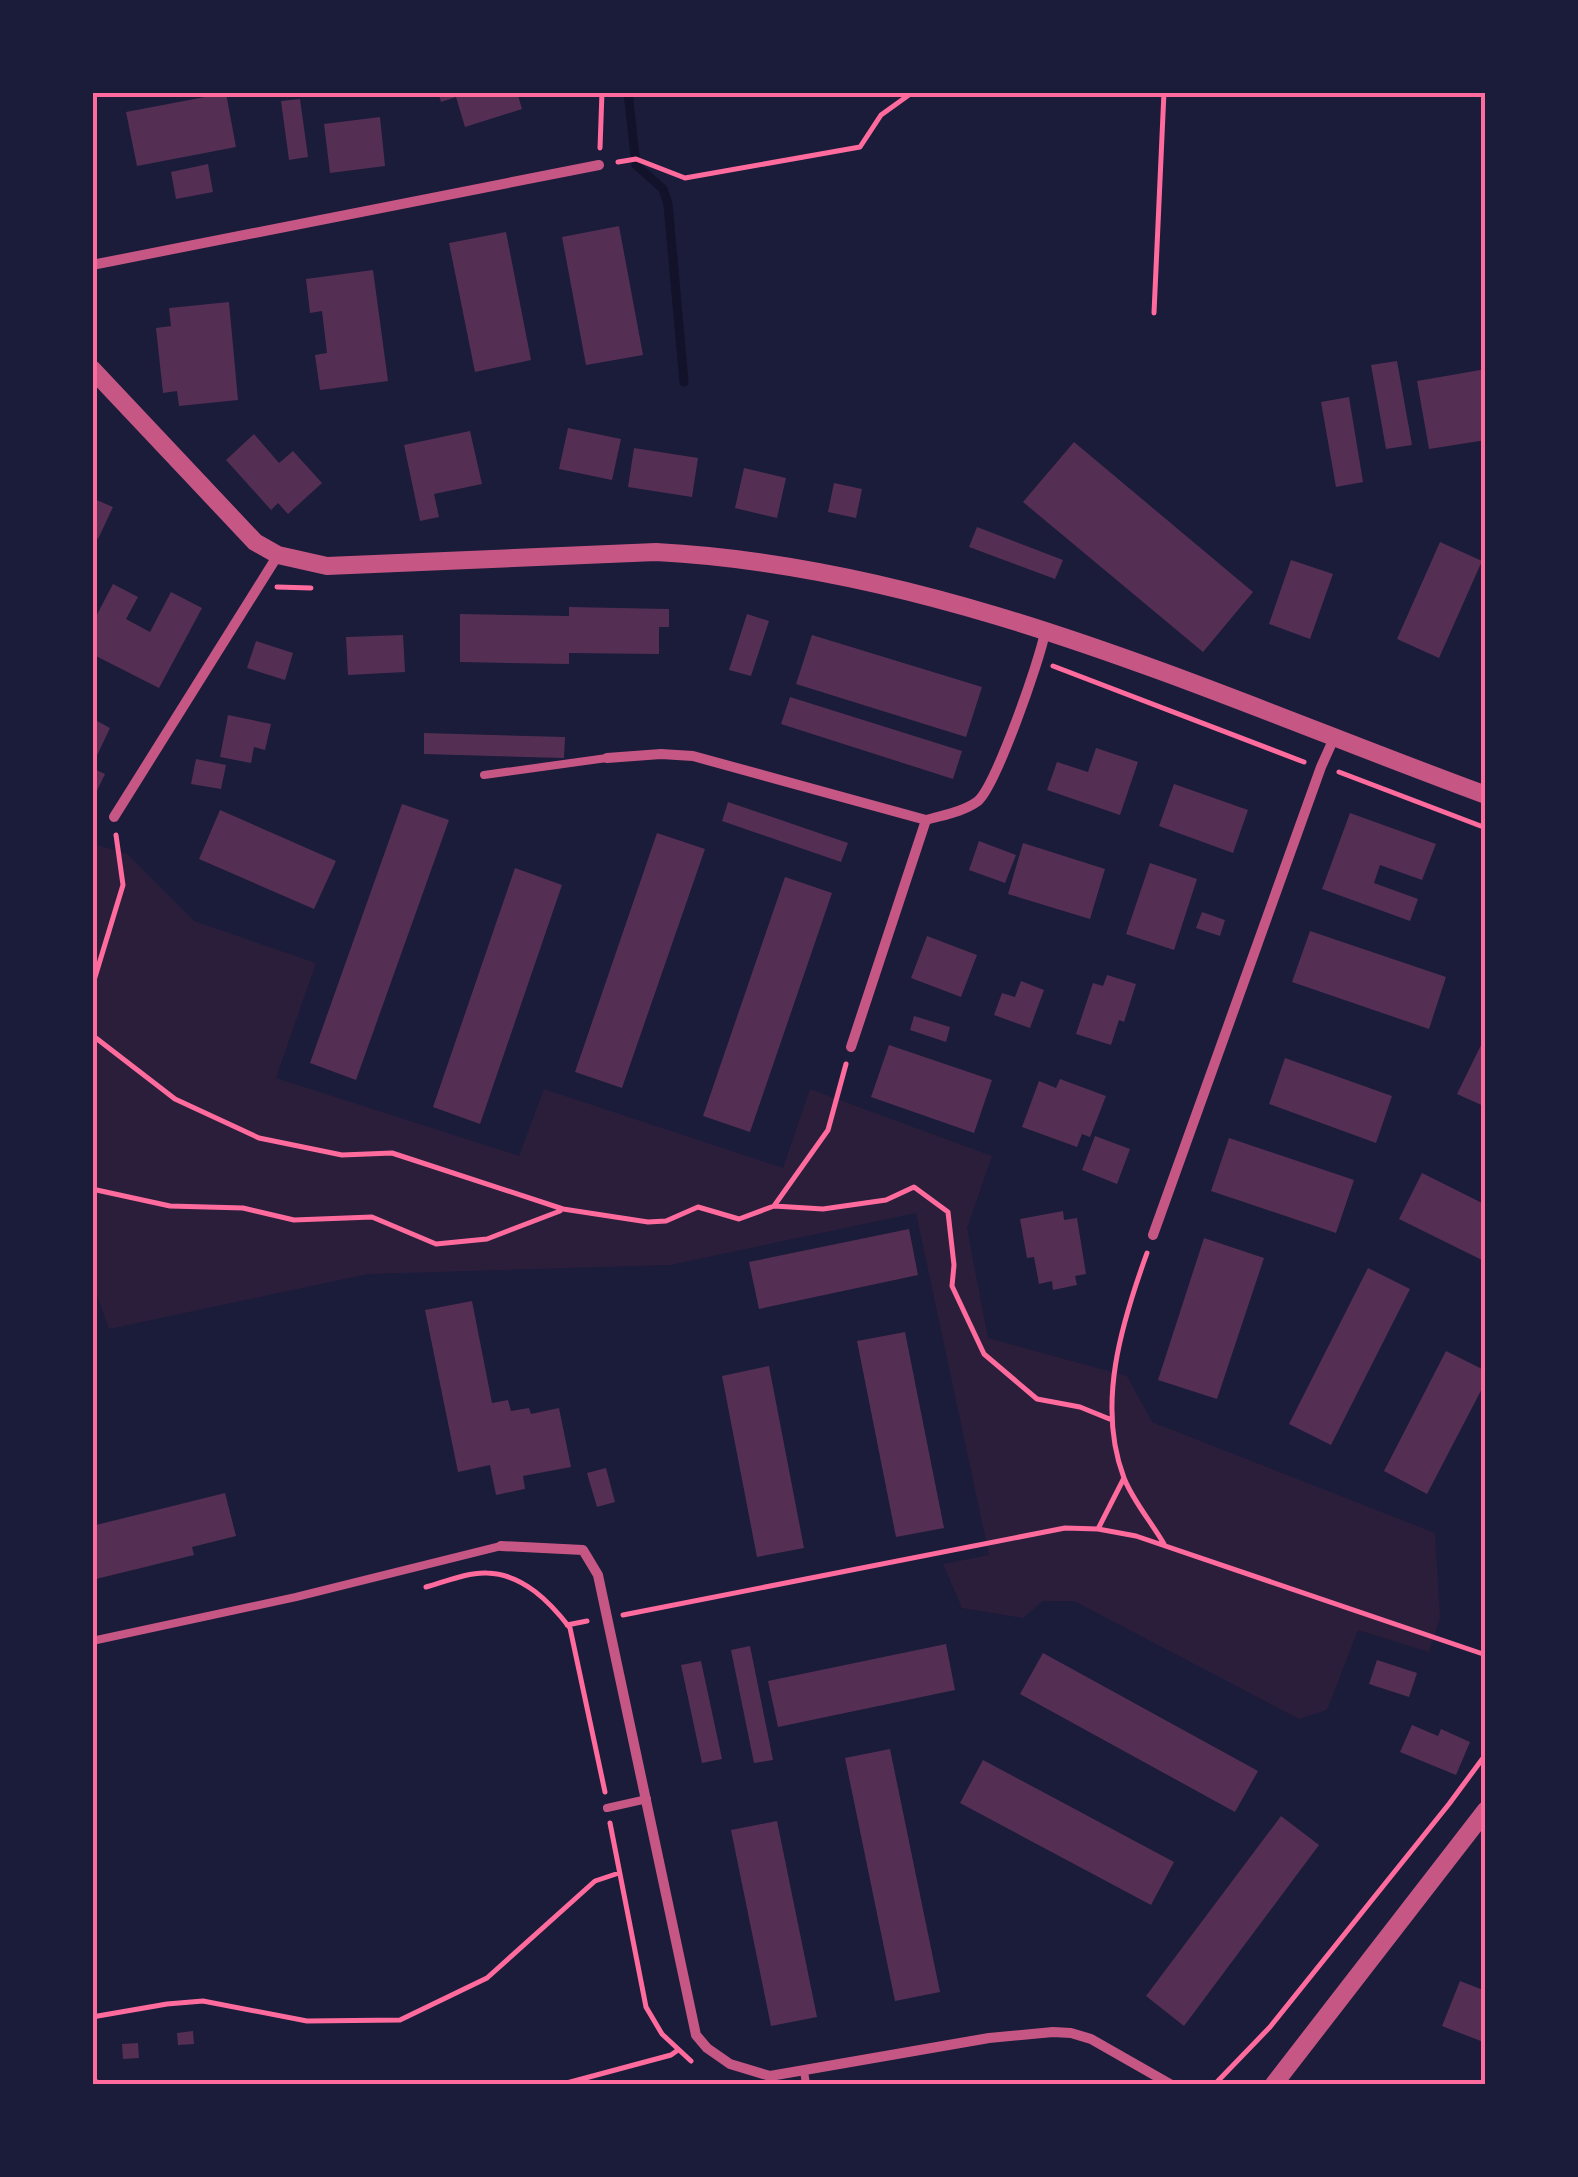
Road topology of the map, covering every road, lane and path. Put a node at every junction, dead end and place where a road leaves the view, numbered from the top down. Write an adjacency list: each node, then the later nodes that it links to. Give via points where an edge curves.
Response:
1 (602, 92): 4 (path)
2 (914, 92): 4 (path, via 881,115 860,147 685,178 636,159)
3 (1164, 92): 6 (path)
4 (599, 165): 5 (street)
5 (92, 265)
6 (1154, 313)
7 (92, 369): 8 (street, via 245,532)
8 (278, 555): 9 (street); 11 (street, via 344,566 608,552 705,555 879,584)
9 (263, 581): 10 (path, via 290,590); 18 (street)
10 (325, 587)
11 (1045, 632): 12 (street); 13 (street)
12 (1040, 661): 15 (path); 19 (street, via 987,790 962,810)
13 (1334, 738): 15 (street); 17 (street)
14 (607, 758): 16 (lane); 19 (street, via 694,756)
15 (1321, 767): 20 (path); 27 (street)
16 (484, 776)
17 (1486, 795)
18 (114, 817): 21 (path, via 123,886)
19 (926, 820): 23 (street)
20 (1486, 828)
21 (92, 987)
22 (92, 1035): 26 (path, via 176,1099 259,1138 342,1155 392,1153)
23 (851, 1046): 25 (path, via 828,1130)
24 (92, 1190): 26 (path, via 294,1220 372,1216 436,1244 487,1239)
25 (774, 1206): 26 (path, via 739,1219 698,1207 648,1222); 28 (path, via 822,1209 886,1200 914,1187 948,1212 952,1286 984,1354 1037,1399)
26 (563, 1210)
27 (1153, 1235): 28 (path, via 1121,1323)
28 (1112, 1420): 29 (path)
29 (1124, 1478): 30 (path); 32 (path)
30 (1098, 1528): 32 (path); 34 (path, via 1065,1528)
31 (501, 1546): 34 (street, via 583,1550 598,1575); 36 (lane)
32 (1166, 1547): 37 (path)
33 (408, 1591): 35 (path, via 486,1572 536,1592)
34 (607, 1618): 35 (path); 39 (street)
35 (567, 1624): 40 (path)
36 (92, 1641)
37 (1486, 1655)
38 (1486, 1754): 52 (path, via 1270,2028)
39 (647, 1800): 40 (lane); 44 (street)
40 (607, 1808): 42 (path)
41 (1486, 1810): 53 (street)
42 (619, 1872): 43 (path, via 595,1881 487,1978 400,2020 307,2021 204,2002); 45 (path, via 646,2008)
43 (92, 2017)
44 (696, 2036): 45 (path); 46 (street, via 718,2056 756,2074)
45 (677, 2050): 49 (path)
46 (804, 2071): 50 (lane); 51 (street, via 1053,2032 1091,2039)
47 (92, 2080): 48 (path)
48 (102, 2084)
49 (563, 2084)
50 (806, 2084)
51 (1170, 2084)
52 (1214, 2084)
53 (1274, 2084)

